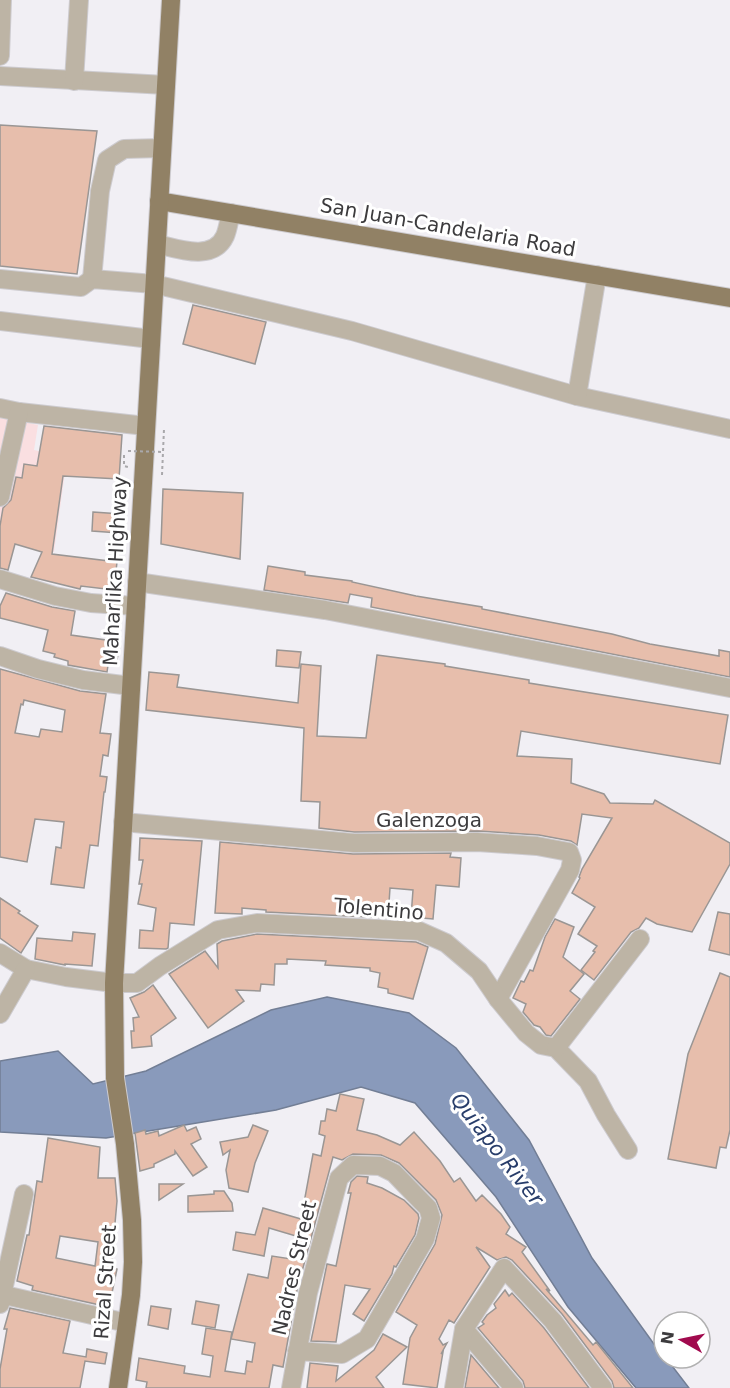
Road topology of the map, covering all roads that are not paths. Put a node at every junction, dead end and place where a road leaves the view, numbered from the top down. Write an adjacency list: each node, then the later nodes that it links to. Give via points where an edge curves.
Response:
1 (2, 0): 4 (street)
2 (79, 0): 6 (street)
3 (171, 0): 7 (main road, Maharlika Highway)
4 (0, 56)
5 (0, 76): 6 (street)
6 (74, 81): 7 (street)
7 (166, 85): 8 (main road, Maharlika Highway)
8 (162, 148): 9 (main road, Maharlika Highway); 14 (street, via 124,149 106,160 99,191)
9 (159, 201): 10 (main road, San Juan-Candelaria Road); 11 (main road, Maharlika Highway)
10 (231, 213): 11 (street, via 221,243 210,250 190,251); 12 (main road, San Juan-Candelaria Road)
11 (157, 244): 15 (main road, Maharlika Highway)
12 (597, 275): 16 (main road, San Juan-Candelaria Road); 19 (street)
13 (0, 279): 14 (street, via 81,287)
14 (92, 279): 15 (street)
15 (154, 284): 18 (main road, Maharlika Highway); 19 (street, via 352,331)
16 (730, 298)
17 (0, 321): 18 (street)
18 (151, 339): 22 (main road, Maharlika Highway)
19 (577, 396): 23 (street)
20 (0, 408): 21 (street)
21 (19, 412): 22 (street); 24 (street)
22 (155, 428): 26 (main road, Maharlika Highway)
23 (730, 429)
24 (0, 497)
25 (0, 579): 27 (street, via 55,596)
26 (137, 582): 27 (main road, Maharlika Highway); 30 (street, via 325,610)
27 (136, 606): 29 (main road, Maharlika Highway)
28 (0, 656): 29 (street, via 83,680)
29 (131, 686): 31 (main road, Maharlika Highway)
30 (730, 688)
31 (123, 822): 35 (main road, Maharlika Highway); 36 (street, Galenzoga, via 354,843 477,842 566,850 572,856 570,870)
32 (640, 939): 38 (street)
33 (0, 953): 34 (street)
34 (26, 969): 35 (street, Tolentino); 37 (street)
35 (114, 983): 36 (street, Tolentino, via 137,983 218,930 257,922 419,931 446,943 471,964); 39 (main road, Maharlika Highway, via 115,1078)
36 (498, 999): 38 (street, Tolentino, via 526,1033)
37 (0, 1014)
38 (556, 1048): 40 (street, Tolentino, via 588,1081)
39 (125, 1144): 43 (main road, Rizal Street, via 133,1262)
40 (628, 1150)
41 (24, 1194): 42 (street)
42 (1, 1298): 43 (street)
43 (127, 1323): 46 (main road, Rizal Street)
44 (464, 1329): 48 (street); 49 (street); 50 (street, via 504,1268 553,1321)
45 (297, 1351): 45 (street, Nadres Street, via 339,1178 353,1165 380,1166 394,1173 428,1208 431,1218 425,1239 367,1339 342,1354); 47 (street, Nadres Street)
46 (118, 1388)
47 (291, 1388)
48 (454, 1388)
49 (514, 1388)
50 (603, 1388)

